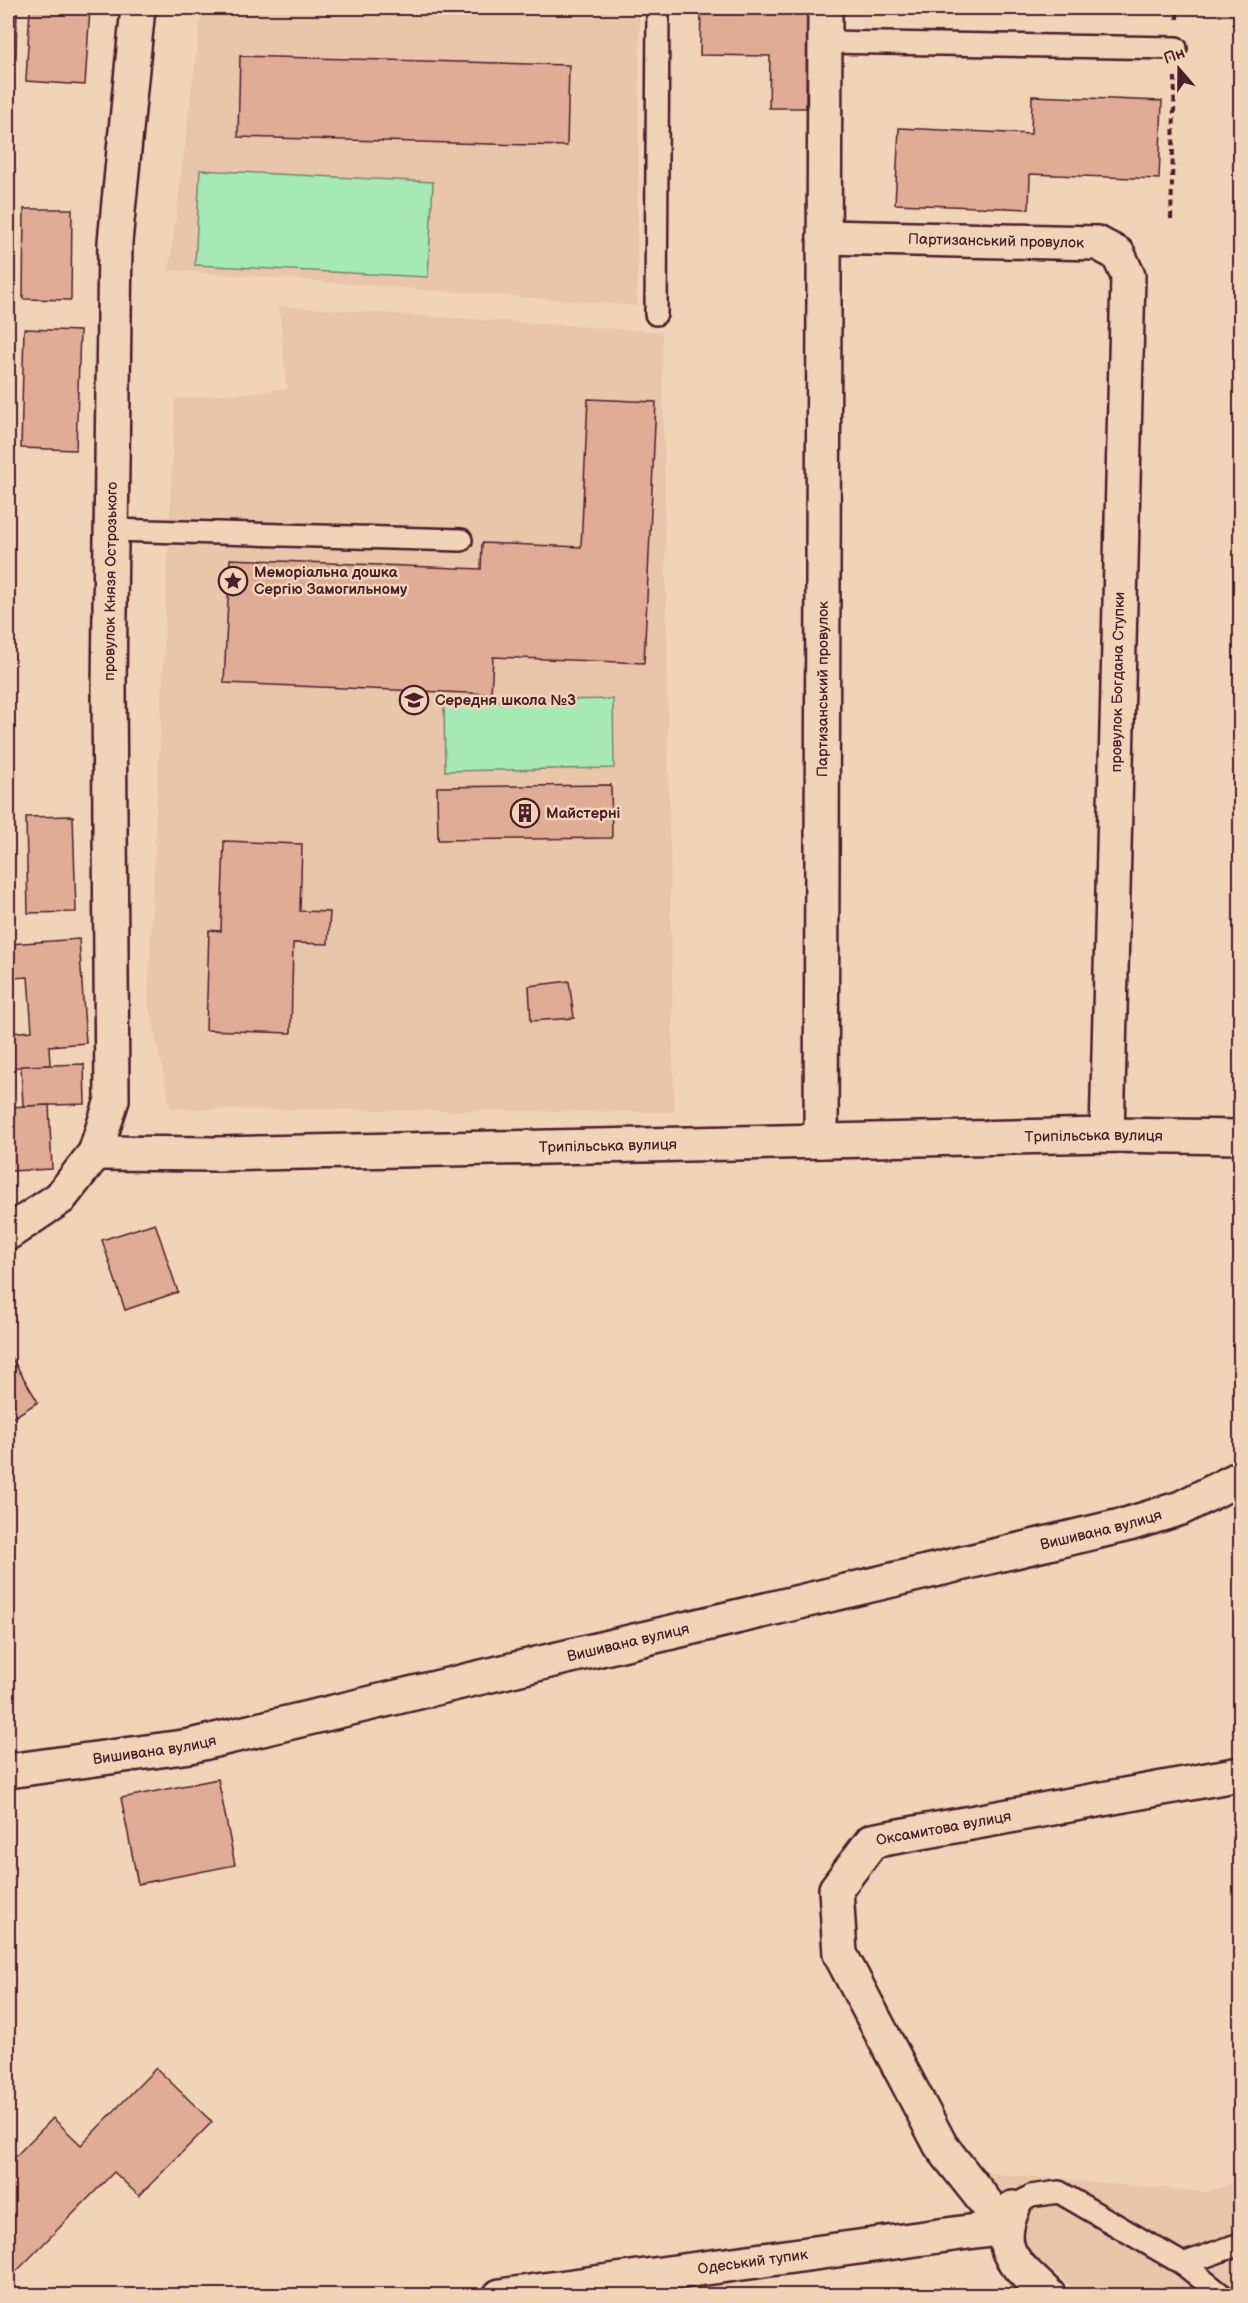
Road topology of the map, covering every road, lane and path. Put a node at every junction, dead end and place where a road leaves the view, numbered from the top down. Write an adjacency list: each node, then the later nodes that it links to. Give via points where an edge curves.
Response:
1 (138, 8): 11 (street, провулок Князя Острозького, via 115,242)
2 (658, 8): 10 (lane)
3 (825, 8): 5 (street, Партизанський провулок)
4 (1177, 8): 6 (path)
5 (825, 42): 6 (lane); 8 (street, Партизанський провулок)
6 (1176, 48): 7 (path)
7 (1171, 219)
8 (824, 237): 9 (street, Партизанський провулок); 15 (street, Партизанський провулок)
9 (1097, 243): 13 (street, провулок Богдана Ступки, via 1118,254 1128,276)
10 (656, 314)
11 (111, 530): 12 (lane); 16 (street, провулок Князя Острозького, via 112,1100)
12 (461, 540)
13 (1107, 1135): 14 (street, Трипільська вулиця); 15 (street, Трипільська вулиця)
14 (1240, 1137)
15 (821, 1141): 16 (street, Трипільська вулиця, via 217,1155)
16 (95, 1153): 17 (street, via 60,1198)
17 (8, 1233)
18 (1240, 1478): 19 (street, Вишивана вулиця, via 1181,1508 1117,1526 190,1746)
19 (8, 1771)
20 (1240, 1774): 21 (street, Оксамитова вулиця, via 872,1841 836,1888 840,1954 941,2146)
21 (1009, 2217): 23 (lane, via 1031,2196 1059,2192); 24 (street, Одеський тупик); 25 (street, via 1009,2256)
22 (1240, 2244): 23 (lane)
23 (1183, 2264): 26 (lane)
24 (500, 2295)
25 (1049, 2295)
26 (1223, 2295)

